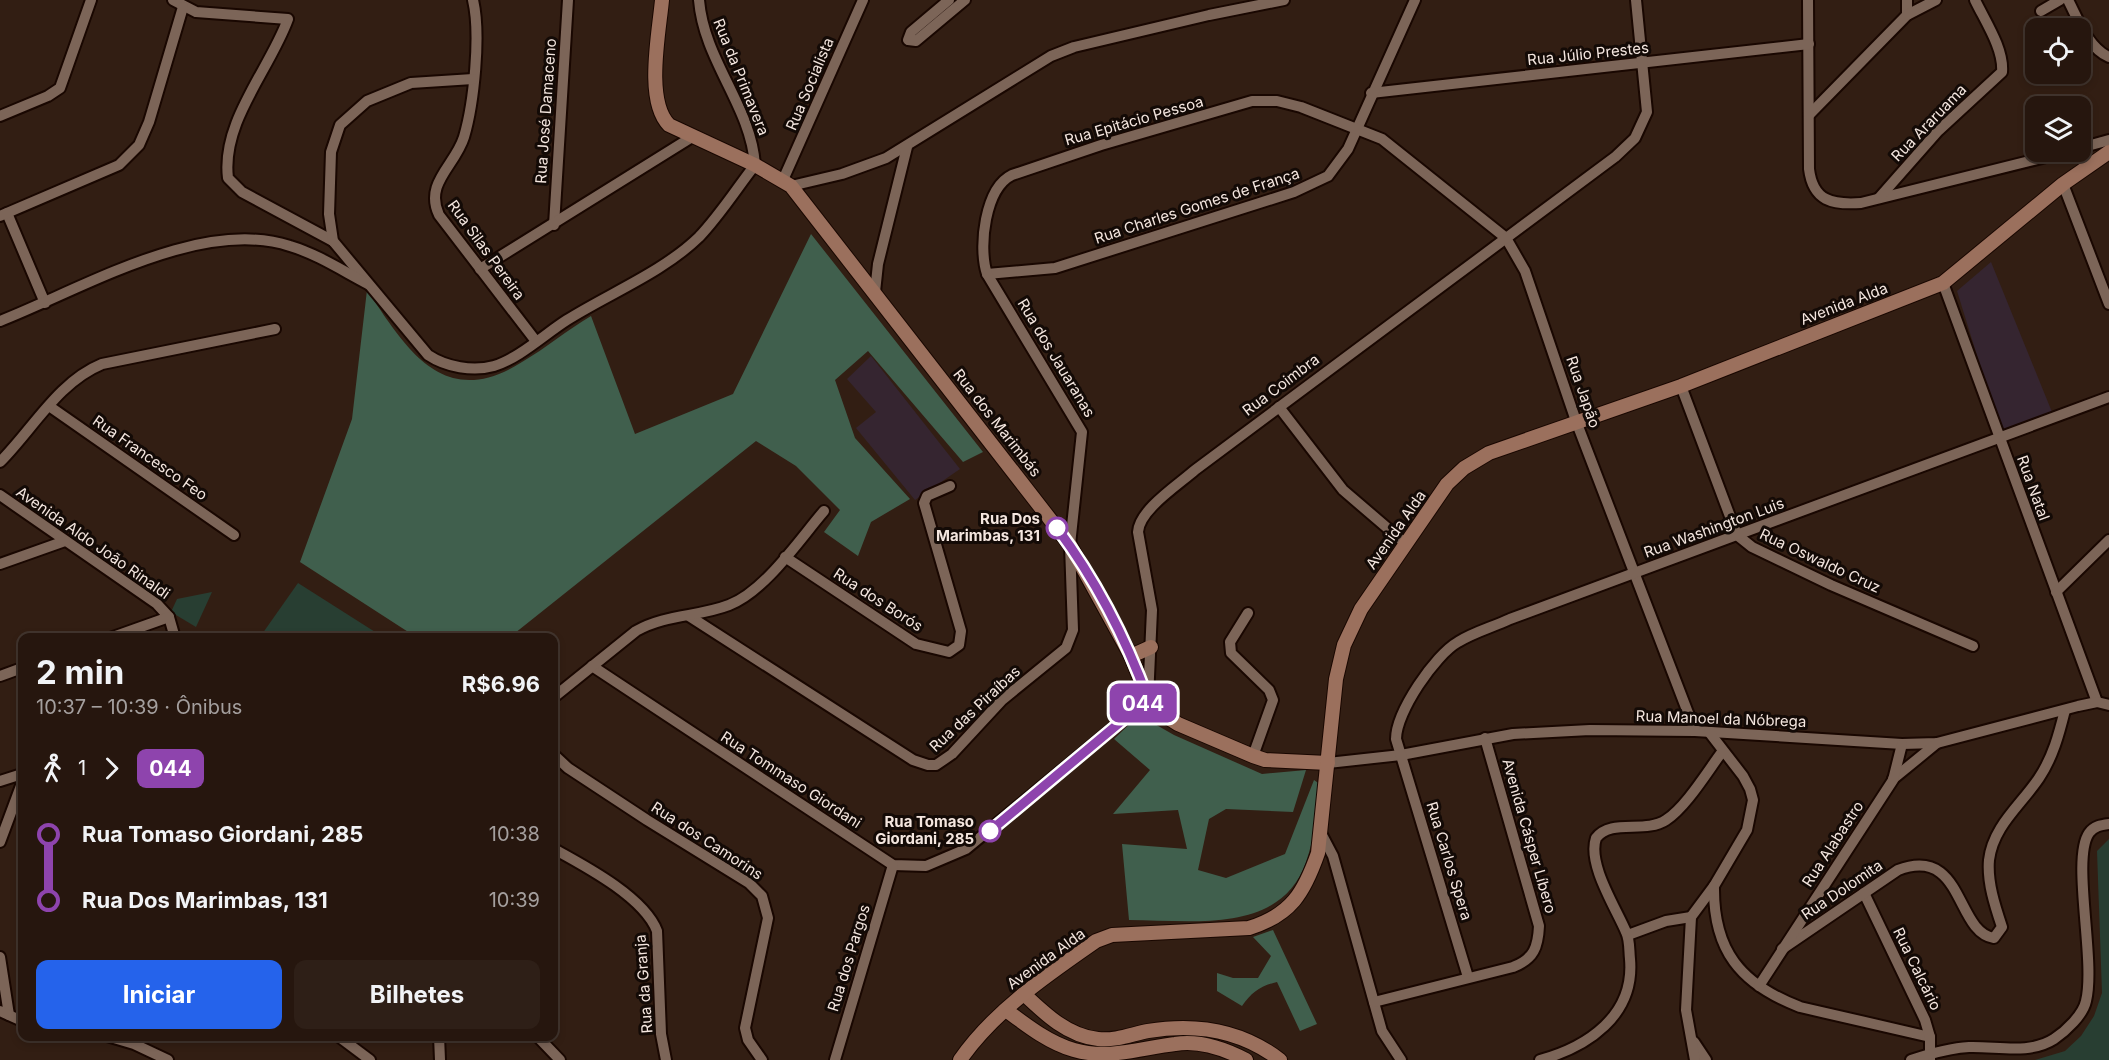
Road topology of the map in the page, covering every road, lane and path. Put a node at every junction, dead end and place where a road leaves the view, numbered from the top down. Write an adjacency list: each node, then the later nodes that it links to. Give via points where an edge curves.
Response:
1 (91, 0): 27 (street, via 60,88)
2 (473, 0): 24 (street, Rua Silas Pereira)
3 (568, 0): 42 (street, Rua José Damaceno)
4 (663, 0): 29 (main road, via 656,103 662,119)
5 (699, 0): 36 (street, Rua da Primavera, via 706,39 747,125)
6 (863, 0): 38 (street, Rua Socialista)
7 (949, 0): 8 (street, via 911,32 909,40 916,41)
8 (965, 0)
9 (1284, 0): 32 (street, via 1074,47 1029,67)
10 (1414, 0): 25 (street, Rua Charles Gomes de França)
11 (1636, 0): 23 (street, Rua Coimbra)
12 (1808, 0): 21 (street)
13 (1907, 0): 20 (street)
14 (1936, 0): 20 (street)
15 (1975, 0): 40 (street, Rua Araruama, via 2002,66 1999,76 1938,131)
16 (2060, 0): 19 (street)
17 (2068, 0): 22 (street, via 2090,40)
18 (178, 3): 41 (street, via 149,122 134,151 119,165); 44 (street, via 213,15 288,19 240,114 228,155 228,178 242,192)
19 (2041, 11)
20 (1907, 15): 26 (street)
21 (1809, 44): 23 (street, Rua Júlio Prestes); 26 (street)
22 (2107, 54)
23 (1644, 63): 25 (street, Rua Júlio Prestes); 43 (street, Rua Coimbra, via 1647,112 1635,138)
24 (473, 79): 44 (street, via 411,83 367,101 340,125 331,152 329,214); 46 (street, Rua Silas Pereira, via 465,135 434,194 439,215)
25 (1371, 93): 28 (street, Rua Charles Gomes de França)
26 (1809, 115): 40 (street, via 1809,169 1811,183 1818,193 1828,201 1844,204)
27 (0, 116)
28 (1358, 129): 43 (street, Rua Japão, via 1382,139 1410,159); 45 (street, Rua Charles Gomes de França, via 1338,164 1313,185 1054,268); 45 (street, Rua Epitácio Pessoa, via 1278,101 1252,101 1012,175 995,190 984,232)
29 (692, 136): 36 (main road); 42 (street)
30 (2109, 140): 31 (street)
31 (2091, 145)
32 (908, 147): 38 (street, via 868,166); 49 (street, via 878,264)
33 (2109, 152): 37 (main road, Avenida Alda)
34 (2109, 161): 37 (main road, Avenida Alda)
35 (2026, 162): 40 (street)
36 (755, 165): 38 (main road); 54 (street, via 710,224 682,250)
37 (2078, 172): 39 (main road, Avenida Alda)
38 (787, 183): 49 (main road, Rua dos Marimbás)
39 (2063, 184): 47 (main road, Avenida Alda); 51 (street)
40 (1879, 199)
41 (4, 214): 50 (street)
42 (554, 225): 46 (street)
43 (1506, 238): 58 (street, Rua Coimbra); 59 (street, Rua Japão, via 1526,271)
44 (333, 241): 48 (street)
45 (985, 268): 70 (street, Rua dos Jauaranas, via 1082,432)
46 (480, 270): 54 (street, Rua Silas Pereira)
47 (1943, 283): 55 (main road, Avenida Alda); 60 (street, Rua Natal)
48 (374, 287): 50 (street, via 291,246 270,241 234,241 177,248 150,256); 54 (street, via 428,355 448,364 492,366 513,357)
49 (875, 291): 70 (main road, Rua dos Marimbás)
50 (45, 303): 52 (street)
51 (2109, 304)
52 (0, 321)
53 (274, 328): 57 (street, via 102,364 78,376)
54 (535, 340)
55 (1681, 386): 59 (main road, Avenida Alda); 66 (street, Rua Oswaldo Cruz)
56 (2109, 397): 60 (street, Rua Washington Luis)
57 (50, 406): 61 (street); 65 (street, Rua Francesco Feo)
58 (1279, 407): 69 (street, via 1343,489); 80 (street, Rua Coimbra, via 1195,470 1140,518 1137,532 1152,610)
59 (1576, 421): 69 (main road, Avenida Alda, via 1489,453 1464,468 1448,484); 73 (street, Rua Japão)
60 (1999, 438): 66 (street, Rua Washington Luis); 74 (street, Rua Natal)
61 (0, 462)
62 (950, 486): 71 (street, Rua dos Borós, via 924,501 961,632 959,645 949,652 916,644)
63 (0, 495): 68 (street, Avenida Aldo João Rinaldi)
64 (824, 511): 71 (street)
65 (234, 535)
66 (1737, 535): 73 (street, Rua Washington Luis); 81 (street, Rua Oswaldo Cruz, via 1752,547 1831,585)
67 (2109, 540): 74 (street)
68 (65, 541): 72 (street); 77 (street, Avenida Aldo João Rinaldi, via 146,596)
69 (1406, 544): 100 (main road, Avenida Alda, via 1361,609 1344,645 1336,679)
70 (1070, 545): 76 (street, Rua das Piraíbas, via 1073,630 1066,648 1002,700 952,754 936,765 912,760); 82 (main road, Rua dos Marimbás)
71 (785, 557): 76 (street, via 747,596)
72 (0, 564)
73 (1636, 573): 91 (street, Rua Japão); 97 (street, Rua Washington Luis, via 1458,642 1437,660 1399,718 1396,739)
74 (2056, 592): 88 (street, Rua Natal)
75 (1248, 613): 98 (street, via 1230,642 1231,653 1269,690 1273,700)
76 (689, 616): 83 (street, via 651,622)
77 (169, 617): 78 (street); 79 (street)
78 (124, 633)
79 (174, 633)
80 (1151, 646): 82 (main road); 87 (street, Rua Coimbra)
81 (1973, 646)
82 (1131, 656): 87 (main road, Rua dos Marimbás)
83 (591, 666): 86 (street); 109 (street, Rua Tommaso Giordani)
84 (18, 669): 85 (street)
85 (0, 676)
86 (558, 694)
87 (1148, 699): 98 (main road, via 1163,716); 109 (street, via 966,849 926,866)
88 (2097, 702): 89 (street, Rua Manoel da Nóbrega); 90 (street, Rua Manoel da Nóbrega)
89 (2109, 705)
90 (2065, 710): 94 (street, Rua Manoel da Nóbrega); 111 (street, Rua Dolomita, via 2053,751 2040,777 2006,818 1995,839 1989,860 1990,885 2002,927 1994,938 1973,924 1950,881 1927,867 1898,870)
91 (1695, 731): 92 (street, Rua Manoel da Nóbrega); 93 (street, Rua Manoel da Nóbrega, via 1590,730)
92 (1709, 732): 95 (street, Rua Manoel da Nóbrega); 96 (street)
93 (1485, 738): 97 (street, Rua Manoel da Nóbrega); 116 (street, Avenida Cásper Líbero, via 1539,926 1538,943 1524,962)
94 (1937, 743): 95 (street, Rua Manoel da Nóbrega); 102 (street)
95 (1902, 744): 102 (street, Rua Alabastro)
96 (1722, 752): 110 (street, via 1750,789 1752,807 1747,830); 113 (street, via 1665,821 1646,827 1607,829 1596,838 1594,853 1598,866)
97 (1401, 754): 100 (street, Rua Manoel da Nóbrega); 116 (street, Rua Carlos Spera)
98 (1253, 756): 100 (main road)
99 (558, 759): 134 (street, Rua dos Camorins, via 749,883 762,896 768,925 745,1028)
100 (1328, 763): 106 (main road, Avenida Alda)
101 (18, 775): 103 (street)
102 (1893, 780): 114 (street, Rua Alabastro)
103 (0, 781)
104 (18, 794): 107 (street)
105 (2109, 824): 128 (street, via 2098,825 2089,833 2082,859 2089,974 2086,1004 2078,1016 2043,1045 1967,1047)
106 (1322, 835): 118 (main road, Avenida Alda, via 1309,878 1286,910 1269,922 1234,930 1112,935 1096,941); 119 (street, via 1334,856)
107 (0, 842)
108 (558, 852): 133 (street, Rua da Granja, via 651,916 657,931 661,1034)
109 (893, 865): 135 (street, Rua dos Pargos)
110 (1714, 886): 112 (street); 117 (street, via 1719,936 1745,975)
111 (1864, 893): 114 (street, Rua Dolomita); 122 (street, Rua Calcário)
112 (1691, 917): 113 (street, via 1666,921); 123 (street, via 1685,1004)
113 (1628, 935): 140 (street, via 1630,966 1617,1011 1580,1046)
114 (1782, 949): 117 (street, Rua Alabastro)
115 (0, 957): 121 (street)
116 (1468, 977): 119 (street, Avenida Cásper Líbero)
117 (1759, 986): 122 (street, via 1800,1007)
118 (1024, 994): 120 (main road, Avenida Alda); 138 (main road, via 1053,1020 1097,1039 1119,1039 1175,1027 1200,1028 1250,1041)
119 (1374, 1002): 139 (street, via 1382,1031)
120 (1006, 1010): 136 (main road, Avenida Alda); 137 (main road, via 1073,1050 1120,1054 1177,1043 1201,1044)
121 (5, 1013)
122 (1930, 1037): 128 (street, Rua Calcário)
123 (1692, 1039): 141 (street); 142 (street)
124 (124, 1041): 129 (street)
125 (345, 1041): 130 (street)
126 (439, 1041): 131 (street)
127 (542, 1041): 132 (street)
128 (1931, 1057): 143 (street)
129 (168, 1060)
130 (370, 1060)
131 (440, 1060)
132 (560, 1060)
133 (666, 1060)
134 (762, 1060)
135 (835, 1060)
136 (960, 1060)
137 (1246, 1060)
138 (1280, 1060)
139 (1401, 1060)
140 (1540, 1060)
141 (1695, 1060)
142 (1706, 1060)
143 (1911, 1060)

